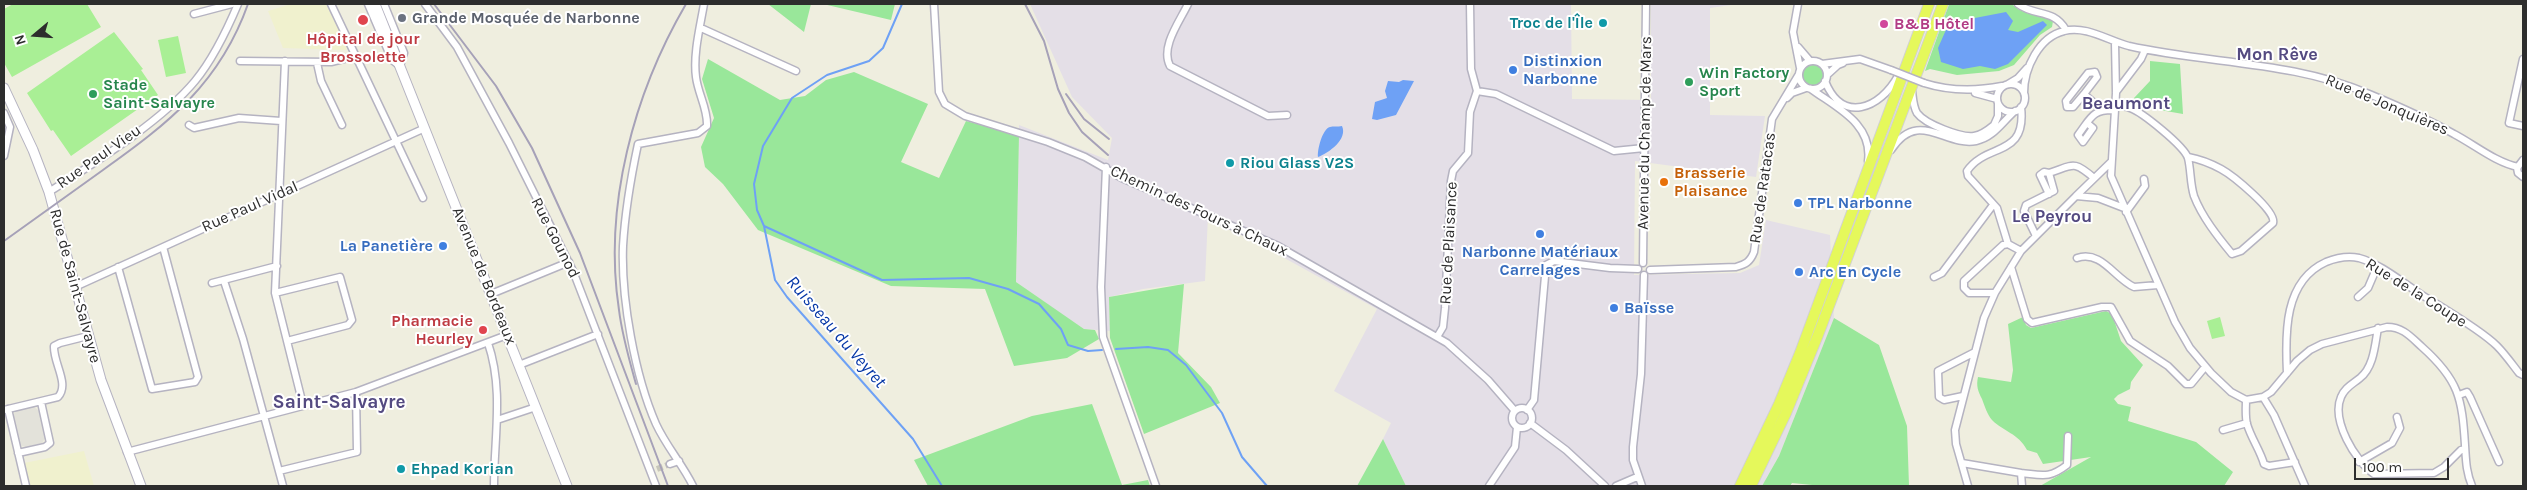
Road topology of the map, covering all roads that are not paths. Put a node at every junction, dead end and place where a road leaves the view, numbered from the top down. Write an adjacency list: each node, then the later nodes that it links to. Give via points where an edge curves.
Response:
1 (232, 4): 17 (street)
2 (238, 4): 72 (street, Rue Paul Vieu, via 224,35 184,92 166,109)
3 (331, 4): 24 (street)
4 (368, 4): 31 (street, Avenue de Bordeaux, via 392,60)
5 (375, 4): 31 (main road, Avenue de Bordeaux)
6 (384, 4): 31 (street, Avenue de Bordeaux, via 404,53)
7 (425, 4): 83 (street, Rue Gounod, via 461,55)
8 (704, 4): 18 (street)
9 (934, 4): 66 (street, Chemin des Fours à Chaux, via 940,92 945,104 965,116 1048,142)
10 (1188, 4): 52 (street, via 1168,47 1170,66 1268,116)
11 (1470, 4): 42 (street, via 1471,69)
12 (1646, 4): 60 (street, Avenue du Champ de Mars)
13 (1798, 4): 20 (street, via 1793,32)
14 (1929, 4): 23 (main road)
15 (1943, 4): 35 (main road)
16 (2018, 4): 19 (street, via 2026,10 2048,14 2061,22)
17 (194, 14)
18 (701, 28): 33 (street); 134 (street, via 696,78 708,118 707,126 698,133 638,144 623,247 627,315 641,378 655,422)
19 (2066, 30): 21 (street, Rue de Jonquières, via 2086,31); 32 (street, via 2054,34 2039,48)
20 (1795, 43): 28 (street); 34 (street)
21 (2115, 43): 22 (street, Rue de Jonquières); 44 (street)
22 (2146, 50): 44 (street); 65 (street, Rue de Jonquières, via 2325,77 2454,134 2507,164)
23 (1912, 51): 37 (street, via 1895,82 1880,100 1870,106 1842,104 1830,92); 71 (main road)
24 (356, 56): 29 (street); 59 (street)
25 (2523, 59): 57 (street, via 2509,123)
26 (240, 61): 27 (street)
27 (286, 61): 29 (street); 53 (street)
28 (1810, 61): 30 (street); 34 (street)
29 (317, 63): 56 (street, via 321,81)
30 (1822, 64): 36 (street, via 1860,59); 37 (street)
31 (400, 66): 58 (main road, Avenue de Bordeaux)
32 (2029, 66): 39 (street); 43 (street)
33 (796, 71)
34 (1800, 71): 41 (street, via 1802,84); 47 (street, Rue de Ratacas)
35 (1917, 71): 46 (street, via 1912,90 1917,112 1924,119 1950,131 1965,136 1985,132 1994,125 1998,116); 67 (main road)
36 (1890, 72): 37 (street, via 1850,62 1838,64); 38 (street, bridge)
37 (1826, 78): 41 (street, via 1821,87)
38 (1923, 84): 39 (street, via 1951,89); 46 (street, via 1942,92 1979,93)
39 (2006, 85): 43 (street, via 2016,84); 46 (street, via 1998,92)
40 (4, 88): 72 (main road, Rue de Saint-Salvayre, via 34,150)
41 (1808, 88): 47 (street, via 1792,93); 71 (street, via 1849,116 1863,130 1869,154)
42 (1477, 91): 60 (street, via 1496,94 1614,151); 104 (street, Rue de Plaisance, via 1470,112 1468,153 1453,171 1451,181 1445,308 1443,327)
43 (2024, 93): 49 (street)
44 (2116, 93): 48 (street)
45 (2084, 94): 45 (street, via 2097,77 2095,72 2088,73 2066,101 2068,107 2073,107); 50 (street)
46 (1997, 102): 49 (street, via 2007,111)
47 (1780, 104): 90 (street, Rue de Ratacas, via 1770,128 1751,259 1736,267)
48 (2115, 108): 50 (street); 62 (street, via 2130,108 2142,114); 64 (street)
49 (2018, 109): 67 (street, via 1996,132 1975,141 1961,141 1922,130 1911,133 1897,143); 76 (street, via 2023,124 2019,135 2004,148 1972,164 1967,171)
50 (2101, 109): 54 (street)
51 (4, 113): 61 (street, via 10,127)
52 (1287, 115)
53 (281, 120): 55 (street, via 239,118 194,128); 73 (street)
54 (2087, 123)
55 (189, 125)
56 (342, 125)
57 (2523, 126)
58 (425, 128): 59 (street, Rue Paul Vidal); 98 (main road, Avenue de Bordeaux)
59 (396, 142): 73 (street, Rue Paul Vidal); 75 (street)
60 (1644, 148): 84 (street, Avenue du Champ de Mars)
61 (4, 156)
62 (2188, 156): 62 (street, via 2194,197 2207,221 2232,254 2242,251 2273,223 2272,214 2243,184 2222,169)
63 (2523, 160): 65 (street)
64 (2111, 162): 69 (street); 77 (street, via 2111,176)
65 (2518, 166): 68 (street, via 2518,173)
66 (1106, 167): 104 (street, Chemin des Fours à Chaux, via 1122,178 1278,246); 150 (street, via 1101,287 1103,337)
67 (1879, 171): 156 (main road, via 1786,413)
68 (2523, 177)
69 (2094, 178): 74 (street); 78 (street, via 2075,164 2049,173 2054,191 2026,205 2024,211)
70 (2144, 179): 77 (street, via 2145,186)
71 (1865, 180): 155 (main road, via 1790,378)
72 (49, 192): 95 (main road, Rue de Saint-Salvayre)
73 (280, 194): 80 (street, Rue Paul Vidal); 85 (street)
74 (2076, 196): 77 (street, via 2098,198); 78 (street)
75 (423, 198)
76 (1993, 205): 79 (street, via 1997,208); 91 (street, via 1942,273)
77 (2125, 210): 94 (street)
78 (2036, 236): 81 (street)
79 (2008, 244): 81 (street); 97 (street, via 1964,281 1964,288 1969,293)
80 (162, 247): 86 (street, Rue Paul Vidal); 86 (street, via 198,377 195,382 152,389)
81 (2021, 251): 87 (street)
82 (2076, 258): 94 (street, via 2095,259 2134,287)
83 (569, 262): 98 (street); 101 (street, Rue Gounod)
84 (1644, 263): 89 (street); 90 (street, via 1649,266)
85 (277, 266): 92 (street); 96 (street)
86 (118, 267): 95 (street, Rue Paul Vidal)
87 (2012, 267): 97 (street); 109 (street, via 2027,319 2032,323 2111,307 2130,341 2168,366 2186,384 2191,384)
88 (2377, 267): 99 (street, via 2368,288); 110 (street, Rue de la Coupe, via 2350,257 2330,260 2316,266 2300,283 2290,306 2285,338); 111 (street, Rue de la Coupe, via 2497,345)
89 (1638, 269): 90 (street); 121 (street, via 1554,261 1546,265 1534,400)
90 (1647, 272): 142 (street, via 1633,447)
91 (1934, 277)
92 (224, 281): 93 (street); 123 (street)
93 (212, 283)
94 (2158, 285): 109 (street, via 2183,335)
95 (75, 287): 103 (main road, Rue de Saint-Salvayre)
96 (275, 293): 105 (street); 105 (street, via 340,277 352,320 348,325)
97 (1995, 293): 107 (street)
98 (491, 294): 102 (main road, Avenue de Bordeaux)
99 (2358, 296)
100 (2378, 328): 110 (street, via 2322,344); 113 (street, via 2395,327 2405,331 2438,360); 136 (street, via 2368,370 2348,385 2340,397 2338,413 2352,453)
101 (598, 334): 108 (street); 148 (street, Rue Gounod, via 654,471)
102 (507, 335): 106 (street); 108 (main road, Avenue de Bordeaux)
103 (88, 336): 117 (street, via 54,346 62,389 58,397); 132 (main road, Rue de Saint-Salvayre)
104 (1437, 337): 122 (street, Chemin des Fours à Chaux, via 1468,361)
105 (287, 341): 118 (street)
106 (488, 342): 112 (street); 125 (street, via 497,382)
107 (1975, 352): 114 (street); 114 (street, via 1938,371 1939,397 1944,400)
108 (519, 365): 119 (main road, Avenue de Bordeaux)
109 (2205, 367): 116 (street, via 2231,392)
110 (2287, 372): 115 (street, via 2272,392)
111 (2523, 375)
112 (356, 392): 118 (street); 140 (street, via 357,452)
113 (2459, 395): 131 (street); 137 (street, via 2466,392 2470,397)
114 (1964, 396): 139 (street, via 1955,430)
115 (2263, 397): 116 (street); 135 (street)
116 (2246, 400): 126 (street)
117 (41, 402): 120 (street); 133 (street, via 50,443)
118 (303, 405): 123 (street)
119 (536, 408): 125 (street); 147 (main road, Avenue de Bordeaux)
120 (6, 410): 133 (street)
121 (1527, 410): 122 (street); 127 (street)
122 (1515, 411): 128 (street, via 1512,421)
123 (264, 416): 132 (street); 140 (street)
124 (2397, 417): 136 (street, via 2400,428 2392,443)
125 (497, 420): 146 (street)
126 (2247, 423): 129 (street); 135 (street, via 2264,464)
127 (1530, 424): 128 (street, via 1524,428); 152 (street, via 1566,450)
128 (1517, 427): 151 (street, via 1515,447)
129 (2223, 430)
130 (2068, 436): 141 (street, via 2067,465 2062,469 2048,476)
131 (2465, 449): 136 (street, via 2434,473 2374,474); 160 (street, via 2466,474)
132 (127, 452): 144 (main road, Rue de Saint-Salvayre)
133 (18, 453): 143 (street)
134 (679, 461): 138 (street); 149 (street)
135 (2295, 462): 159 (street)
136 (2359, 462)
137 (2500, 462)
138 (670, 464)
139 (1962, 464): 141 (street); 157 (street)
140 (279, 472): 145 (street)
141 (2021, 473): 158 (street)
142 (1637, 476): 153 (street); 154 (street)
143 (26, 486)
144 (141, 486)
145 (283, 486)
146 (494, 486)
147 (567, 486)
148 (656, 486)
149 (693, 486)
150 (1156, 486)
151 (1488, 486)
152 (1605, 486)
153 (1616, 486)
154 (1642, 486)
155 (1740, 486)
156 (1750, 486)
157 (1967, 486)
158 (2022, 486)
159 (2304, 486)
160 (2472, 486)

